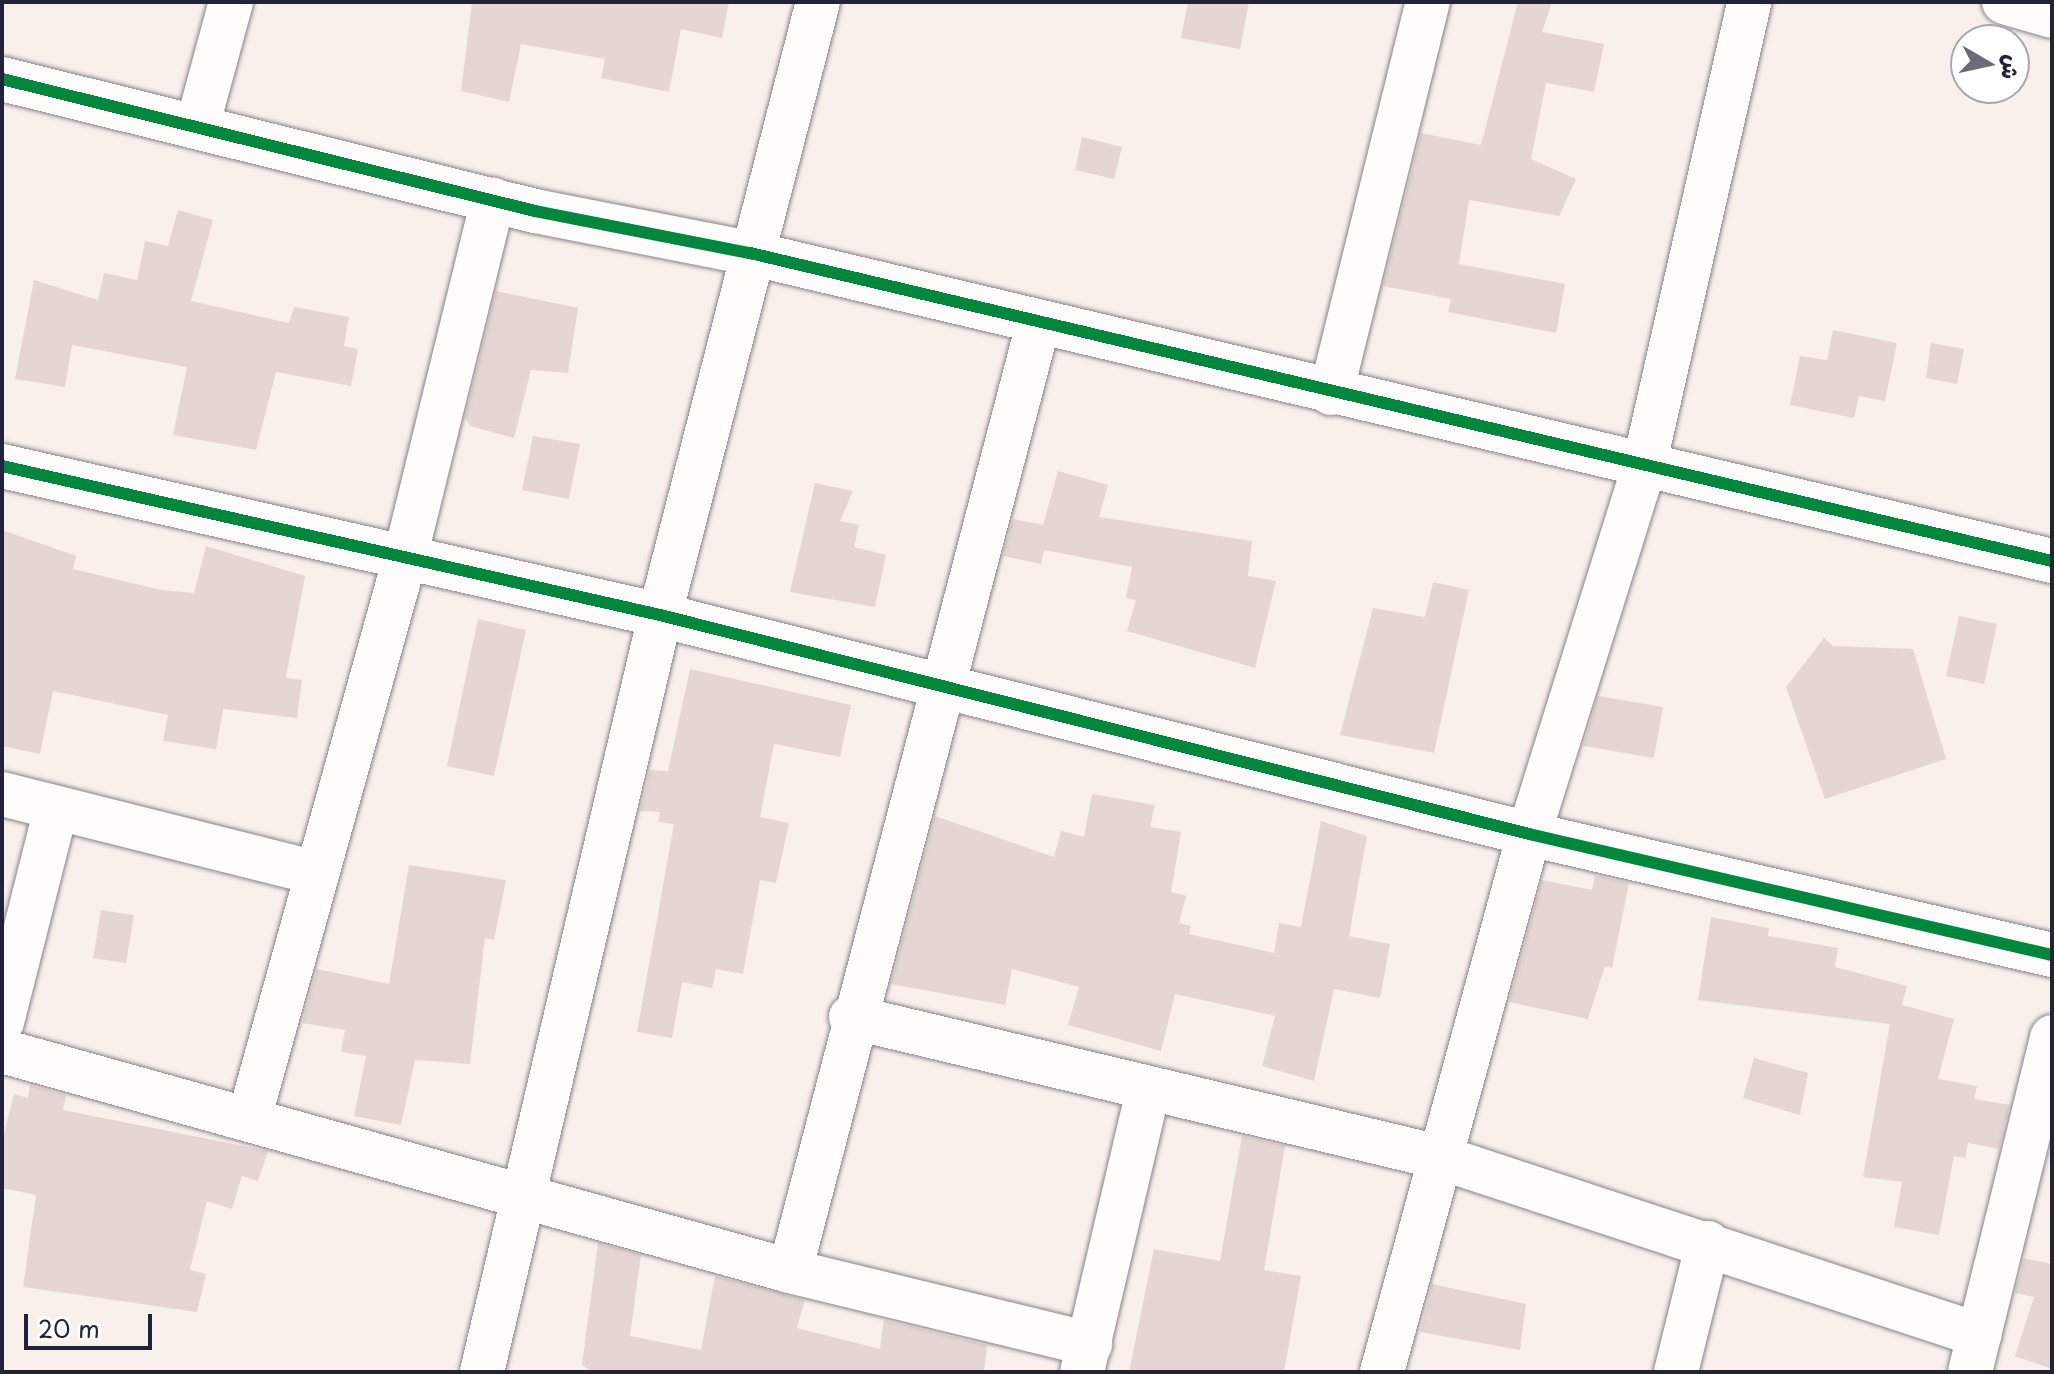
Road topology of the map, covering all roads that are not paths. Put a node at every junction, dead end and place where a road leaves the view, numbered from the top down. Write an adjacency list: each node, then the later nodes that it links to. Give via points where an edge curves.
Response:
1 (231, 2): 8 (street)
2 (818, 2): 10 (street)
3 (1428, 2): 12 (street)
4 (1749, 2): 14 (street)
5 (2004, 2): 6 (street)
6 (2052, 16)
7 (2, 79): 8 (street)
8 (197, 127): 9 (street)
9 (493, 200): 10 (street); 15 (street)
10 (750, 253): 11 (street); 17 (street)
11 (1038, 324): 12 (street); 18 (street)
12 (1331, 393): 14 (street)
13 (2, 466): 15 (street)
14 (1644, 466): 16 (street); 21 (street)
15 (405, 558): 17 (street); 22 (street)
16 (2052, 561)
17 (660, 615): 18 (street); 31 (street)
18 (940, 686): 21 (street); 24 (street)
19 (2, 794): 20 (street)
20 (56, 808): 22 (street); 25 (street)
21 (1529, 834): 23 (street); 30 (street)
22 (317, 873): 29 (street)
23 (2052, 955)
24 (851, 1017): 28 (street); 33 (street)
25 (2, 1022)
26 (2052, 1037): 34 (street)
27 (2, 1051): 29 (street)
28 (1148, 1090): 30 (street); 35 (street)
29 (249, 1119): 31 (street)
30 (1439, 1157): 32 (street); 37 (street)
31 (521, 1194): 33 (street); 36 (street)
32 (1708, 1243): 34 (street); 38 (street)
33 (790, 1271): 35 (street)
34 (1974, 1354)
35 (1086, 1358)
36 (482, 1372)
37 (1382, 1372)
38 (1676, 1372)

